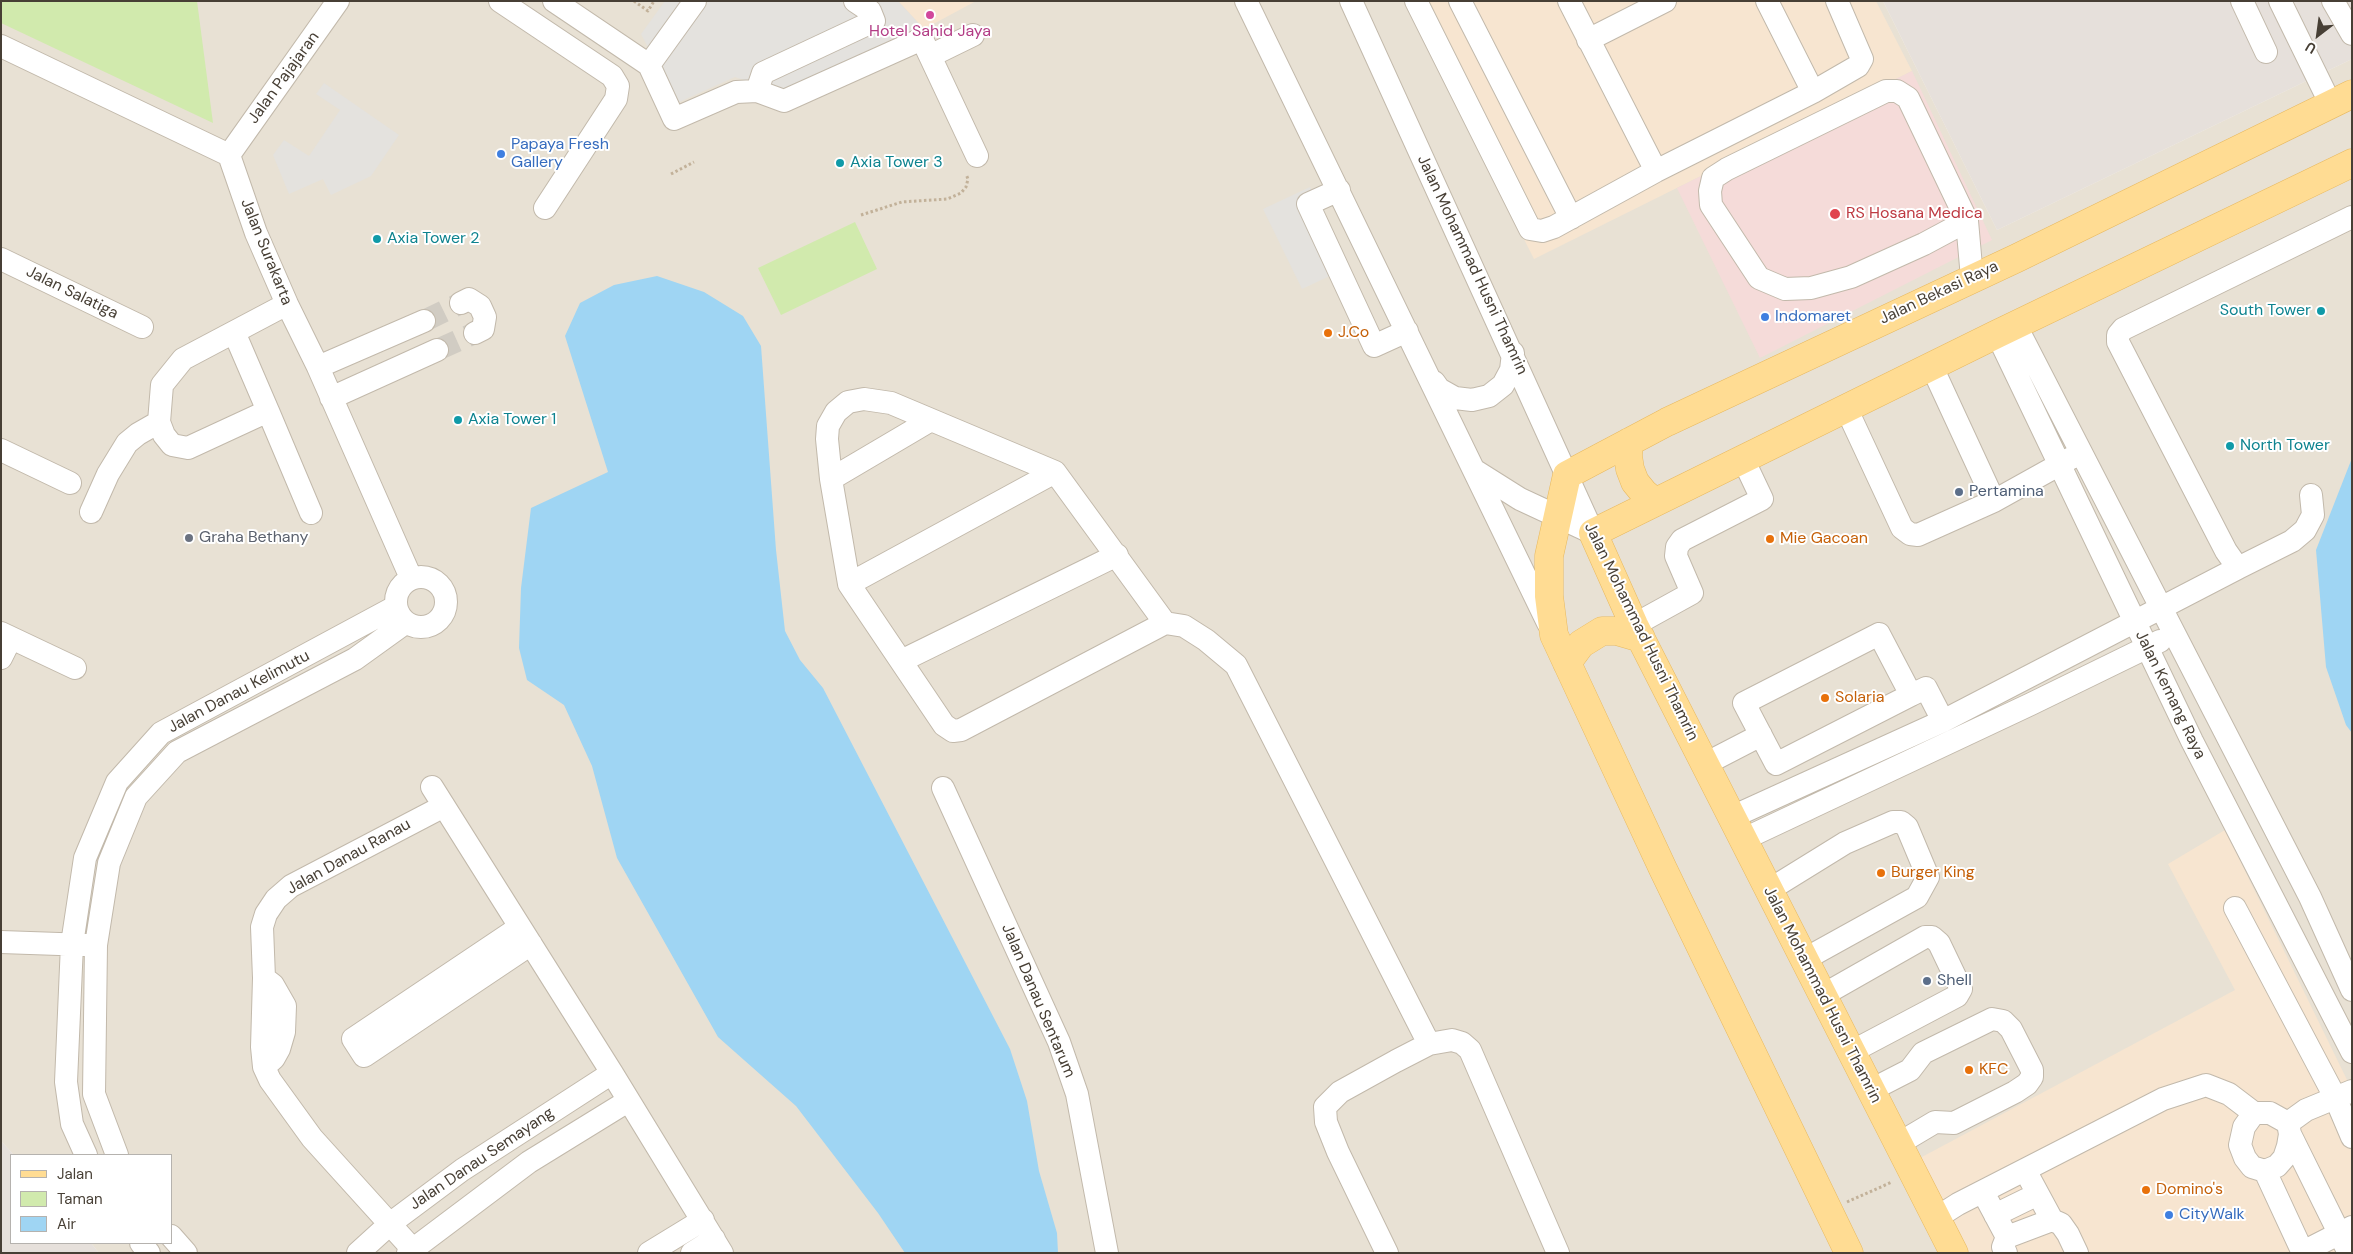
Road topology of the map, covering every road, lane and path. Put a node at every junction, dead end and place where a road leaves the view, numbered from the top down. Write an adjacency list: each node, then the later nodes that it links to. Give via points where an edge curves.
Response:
1 (338, 1): 29 (street, Jalan Pajajaran, via 315,48)
2 (500, 1): 36 (street, via 612,76 618,86 616,99)
3 (554, 1): 25 (street)
4 (634, 1): 5 (path, via 648,11)
5 (654, 1)
6 (695, 1): 25 (street)
7 (854, 1): 26 (street, via 870,11 874,21 763,73)
8 (1246, 1): 35 (street)
9 (1351, 1): 52 (street, Jalan Mohammad Husni Thamrin)
10 (1416, 1): 39 (street, via 1530,229 1542,231)
11 (1460, 1): 39 (street)
12 (1569, 1): 21 (street)
13 (1665, 1): 21 (street)
14 (1767, 1): 27 (street)
15 (1837, 1): 27 (street, via 1862,59)
16 (2242, 1): 23 (street)
17 (2280, 1): 28 (street)
18 (2333, 1): 19 (street)
19 (2352, 34)
20 (973, 35): 24 (street)
21 (1588, 40): 33 (street)
22 (1, 46): 29 (street)
23 (2266, 52)
24 (930, 56): 26 (street, via 922,39 784,101); 30 (street)
25 (649, 65): 26 (street, via 674,119 736,92)
26 (757, 91)
27 (1813, 92): 33 (street)
28 (2341, 99): 42 (main road, Jalan Bekasi Raya)
29 (229, 154): 44 (street, Jalan Surakarta, via 256,233)
30 (977, 156): 37 (path, via 961,161 968,179 961,193 947,199 902,202)
31 (694, 162): 34 (path)
32 (2352, 163): 48 (main road)
33 (1656, 172): 39 (street)
34 (671, 174)
35 (1339, 190): 47 (street); 47 (street, via 1308,204 1374,346)
36 (544, 208)
37 (862, 215)
38 (2352, 217): 79 (street, via 2123,329 2118,335 2118,342 2226,551)
39 (1571, 218)
40 (1967, 221): 40 (street, via 1851,277 1811,288 1785,289 1759,278 1711,205 1710,191 1713,178 1727,168 1886,91 1898,91 1908,98); 42 (street)
41 (1, 259): 46 (street, Jalan Salatiga)
42 (1972, 278): 61 (main road, Jalan Bekasi Raya)
43 (461, 303): 50 (street, via 469,299 480,306 485,317 484,329)
44 (287, 304): 49 (street); 53 (street, Jalan Surakarta)
45 (424, 321): 53 (street)
46 (142, 327)
47 (1407, 330): 55 (street)
48 (2006, 330): 54 (main road); 63 (street, Jalan Kemang Raya); 65 (street, Jalan Kemang Raya)
49 (234, 332): 58 (street); 60 (street, via 189,355 176,367 162,385)
50 (475, 333)
51 (437, 350): 56 (street)
52 (1513, 353): 55 (street, via 1511,370 1503,385 1489,396 1472,400 1455,398 1439,389); 68 (street, Jalan Mohammad Husni Thamrin)
53 (318, 367): 56 (street, Jalan Surakarta)
54 (1932, 367): 57 (main road); 72 (street)
55 (1429, 375): 66 (street)
56 (331, 398): 80 (street, Jalan Surakarta)
57 (1847, 410): 64 (main road); 72 (street, via 1906,532 1918,535)
58 (268, 411): 60 (street, via 188,448 172,445); 75 (street)
59 (931, 420): 67 (street); 69 (street); 69 (street, via 890,403 864,399 848,402 836,412 828,426)
60 (159, 422): 74 (street, via 128,443 108,474)
61 (1629, 442): 68 (main road, Jalan Bekasi Raya); 73 (main road, via 1632,476)
62 (1, 450): 70 (street)
63 (2081, 451): 65 (street); 82 (street, Jalan Kemang Raya)
64 (1743, 459): 73 (main road); 86 (street, via 1762,499 1682,540 1676,556 1692,593)
65 (2060, 465): 72 (street); 84 (street, Jalan Kemang Raya)
66 (1474, 470): 76 (street); 88 (street)
67 (1055, 472): 78 (street); 81 (street)
68 (1567, 475): 76 (main road); 77 (street, Jalan Mohammad Husni Thamrin)
69 (831, 479): 81 (street)
70 (70, 483)
71 (2311, 496): 79 (street, via 2313,514 2305,530 2292,541)
72 (1994, 501)
73 (1655, 502): 77 (main road)
74 (91, 512)
75 (311, 513)
76 (1556, 517): 77 (street); 88 (main road, via 1549,556)
77 (1593, 533): 86 (main road, Jalan Mohammad Husni Thamrin)
78 (1117, 555): 85 (street); 92 (street)
79 (2238, 568): 82 (street)
80 (411, 578): 83 (street, via 398,590); 83 (street, via 429,578 436,583 443,589 447,606 438,622 422,628)
81 (849, 584): 92 (street)
82 (2162, 609): 84 (street); 87 (street, Jalan Kemang Raya)
83 (400, 615): 109 (street, Jalan Danau Kelimutu, via 161,733 117,782 99,824 85,858); 110 (street, Jalan Danau Kelimutu, via 355,659 177,752 136,797 109,863)
84 (2133, 622): 90 (street, Jalan Kemang Raya); 95 (street)
85 (1165, 624): 92 (street, via 961,730 953,731 944,725); 116 (street, via 1184,626 1236,665)
86 (1637, 631): 93 (main road, via 1602,631 1581,644); 100 (main road, Jalan Mohammad Husni Thamrin)
87 (2175, 633): 90 (street); 112 (street, Jalan Kemang Raya, via 2310,897)
88 (1554, 635): 93 (main road)
89 (6, 636): 91 (street); 94 (street)
90 (2146, 648): 97 (street); 114 (street, Jalan Kemang Raya)
91 (1, 658)
92 (901, 661)
93 (1567, 663): 134 (main road)
94 (75, 668)
95 (2018, 682): 97 (street); 98 (street)
96 (1911, 695): 98 (street, via 1926,688); 99 (street, via 1776,764); 99 (street, via 1879,634 1744,703)
97 (2031, 704): 104 (street)
98 (1943, 721): 104 (street)
99 (1761, 735): 100 (street)
100 (1705, 764): 104 (main road, Jalan Mohammad Husni Thamrin)
101 (432, 786): 103 (street)
102 (943, 788): 150 (street, Jalan Danau Sentarum, via 1059,1042 1077,1094)
103 (444, 806): 107 (street); 139 (street, Jalan Danau Ranau, via 291,886 276,899 262,927 264,978 281,995 285,1006 284,1032 279,1049 264,1067 312,1138)
104 (1738, 828): 105 (main road, Jalan Mohammad Husni Thamrin)
105 (1769, 890): 111 (main road, Jalan Mohammad Husni Thamrin); 111 (street, via 1845,843 1893,822 1901,822 1907,827 1928,877 1925,887 1917,897)
106 (2235, 908): 121 (street)
107 (526, 936): 107 (street, via 364,1056 353,1039); 119 (street)
108 (1, 942): 109 (street)
109 (72, 944): 110 (street); 127 (street, Jalan Danau Kelimutu, via 66,1082 72,1124)
110 (96, 945): 128 (street, Jalan Danau Kelimutu, via 94,1094)
111 (1805, 959): 113 (main road, Jalan Mohammad Husni Thamrin)
112 (2352, 988): 114 (street)
113 (1823, 995): 117 (main road, Jalan Mohammad Husni Thamrin); 117 (street, via 1925,937 1932,937 1939,943 1961,989 1956,996)
114 (2326, 1001): 115 (street, Jalan Kemang Raya)
115 (2345, 1023): 118 (street, Jalan Kemang Raya)
116 (1429, 1044): 151 (street, via 1340,1092 1325,1107 1326,1122 1338,1152); 152 (street, via 1452,1040 1470,1050)
117 (1852, 1052): 120 (main road, Jalan Mohammad Husni Thamrin)
118 (2352, 1052)
119 (612, 1073): 122 (street); 139 (street, Jalan Danau Semayang, via 462,1170)
120 (1871, 1090): 126 (main road, Jalan Mohammad Husni Thamrin); 126 (street, via 1993,1029 2002,1033 2022,1072 2019,1079)
121 (2344, 1094): 124 (street, via 2306,1110); 125 (street)
122 (628, 1101): 137 (street); 144 (street, Jalan Danau Semayang, via 529,1162)
123 (2254, 1113): 124 (street, via 2270,1113); 129 (street, via 2229,1094 2206,1085 2163,1099); 130 (street, via 2244,1127 2240,1145 2252,1167)
124 (2289, 1128): 130 (street, via 2284,1158); 141 (street)
125 (2352, 1137)
126 (1898, 1144): 131 (main road, Jalan Mohammad Husni Thamrin)
127 (86, 1154)
128 (117, 1154)
129 (2025, 1170): 132 (street); 133 (street)
130 (2265, 1172): 145 (street)
131 (1913, 1173): 134 (path); 136 (main road, Jalan Mohammad Husni Thamrin)
132 (1983, 1192): 135 (street); 136 (street)
133 (2038, 1194): 135 (street); 138 (street)
134 (1828, 1210): 153 (main road)
135 (1995, 1215): 142 (street)
136 (1936, 1218): 154 (main road, Jalan Mohammad Husni Thamrin)
137 (702, 1220): 143 (street); 148 (street)
138 (2052, 1220): 142 (street); 155 (street, via 2065,1229)
139 (390, 1223): 144 (street, Jalan Danau Ranau); 147 (street, Jalan Danau Semayang)
140 (172, 1237): 146 (street)
141 (2347, 1238): 145 (street)
142 (2007, 1245)
143 (718, 1246): 149 (street)
144 (412, 1251)
145 (2303, 1252)
146 (186, 1253)
147 (358, 1253)
148 (649, 1253)
149 (692, 1253)
150 (1107, 1253)
151 (1387, 1253)
152 (1558, 1253)
153 (1848, 1253)
154 (1954, 1253)
155 (2077, 1253)

